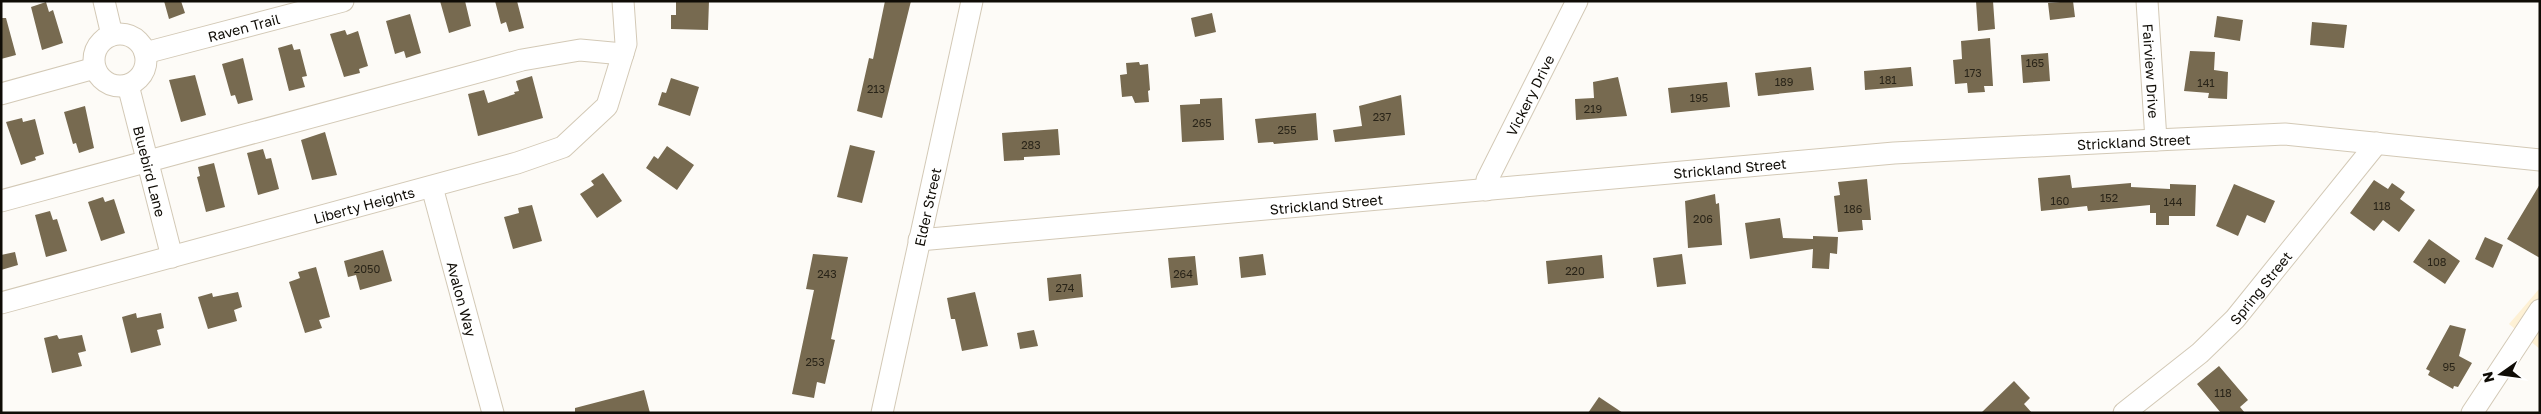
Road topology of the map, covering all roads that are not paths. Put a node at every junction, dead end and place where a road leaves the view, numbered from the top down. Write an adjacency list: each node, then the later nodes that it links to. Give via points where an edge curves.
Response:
1 (104, 1): 7 (street)
2 (343, 1): 8 (street, Raven Trail)
3 (623, 1): 9 (street, Liberty Heights, via 626,44)
4 (972, 1): 20 (street, Elder Street)
5 (1577, 1): 18 (street, Vickery Drive, via 1487,180)
6 (2147, 1): 13 (street, Fairview Drive)
7 (112, 35): 8 (street, via 136,39); 10 (street, via 104,39 95,52)
8 (145, 53): 11 (street, via 141,76)
9 (623, 54): 16 (street, via 580,50 522,60); 17 (street, Liberty Heights, via 607,106 563,147 517,164)
10 (95, 68): 11 (street, via 111,85); 12 (street)
11 (128, 85): 16 (street, Bluebird Lane)
12 (1, 94)
13 (2156, 140): 14 (street, Strickland Street, via 2285,134); 18 (street, Strickland Street, via 1894,153)
14 (2377, 143): 15 (street, Strickland Street); 26 (street, Spring Street, via 2235,319 2200,353)
15 (2540, 160)
16 (147, 161): 19 (street); 21 (street, Bluebird Lane)
17 (432, 186): 21 (street, Liberty Heights); 24 (street, Avalon Way)
18 (1486, 190): 20 (street, Strickland Street)
19 (1, 201)
20 (919, 240): 25 (street, Elder Street)
21 (172, 256): 22 (street, Liberty Heights)
22 (1, 303)
23 (2540, 310): 27 (street)
24 (493, 413)
25 (882, 413)
26 (2124, 413)
27 (2472, 413)

